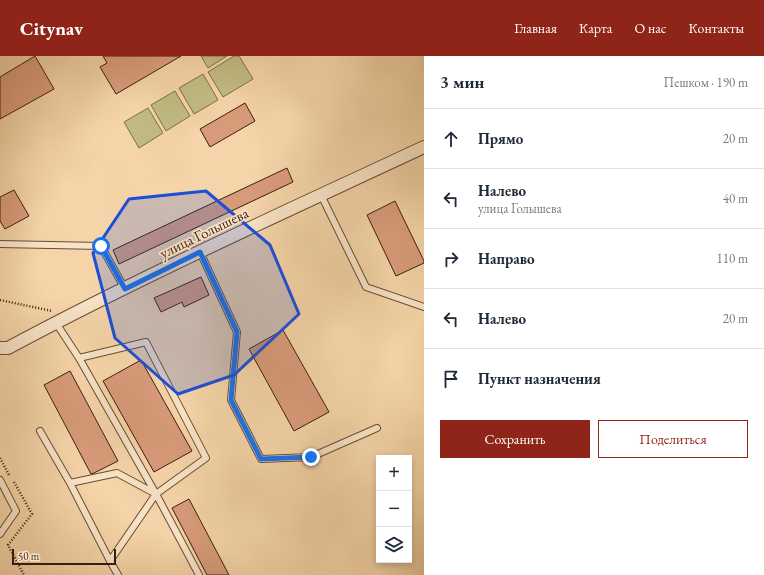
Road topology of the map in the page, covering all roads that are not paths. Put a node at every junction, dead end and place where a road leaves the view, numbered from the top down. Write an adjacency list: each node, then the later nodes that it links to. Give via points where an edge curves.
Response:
1 (424, 147): 2 (street, улица Голышева)
2 (321, 195): 4 (street, улица Голышева); 6 (lane, via 366,287)
3 (0, 244): 5 (lane, via 101,246)
4 (200, 252): 5 (street, улица Голышева); 10 (lane, via 237,332 231,400 261,459 311,457)
5 (125, 289): 7 (street, улица Голышева)
6 (424, 307)
7 (56, 322): 8 (street, улица Голышева, via 8,348); 9 (lane)
8 (0, 348)
9 (79, 358): 14 (lane); 14 (lane, via 146,342 206,458)
10 (377, 428)
11 (40, 431): 13 (lane)
12 (0, 480): 15 (lane, via 16,510)
13 (70, 483): 14 (lane, via 117,474); 16 (lane)
14 (156, 494): 16 (lane); 18 (lane)
15 (0, 534)
16 (110, 561): 17 (lane)
17 (118, 575)
18 (199, 575)

